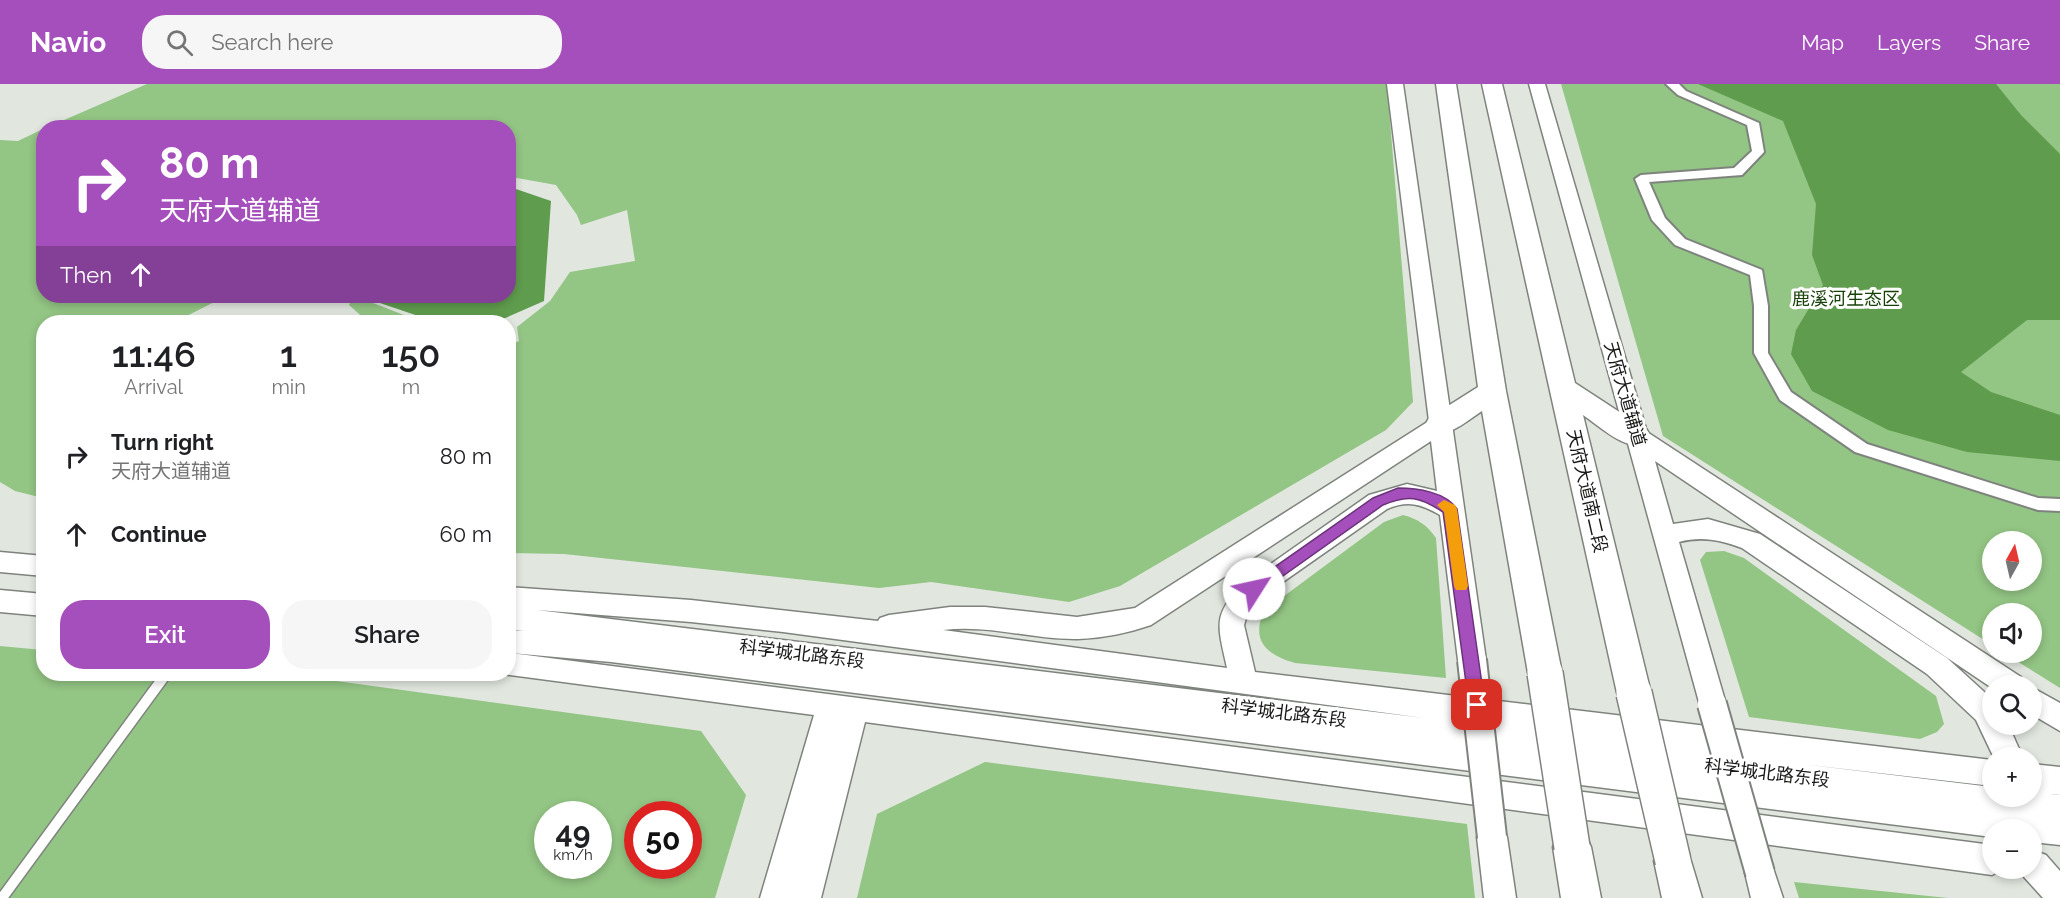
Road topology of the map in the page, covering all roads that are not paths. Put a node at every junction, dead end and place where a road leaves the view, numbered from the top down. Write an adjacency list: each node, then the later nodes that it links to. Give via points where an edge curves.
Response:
1 (1395, 84): 8 (street)
2 (1446, 84): 7 (highway)
3 (1492, 84): 6 (highway, 天府大道南二段)
4 (1538, 84): 9 (street, 天府大道辅道)
5 (1671, 84): 10 (street, via 1682,93 1753,123 1758,152 1738,172 1641,179 1659,220 1680,242 1756,273 1761,353 1785,396 1861,448 2038,504)
6 (1563, 388): 9 (highway); 43 (highway, 天府大道南二段, bridge)
7 (1492, 391): 8 (highway); 42 (highway, bridge, via 1545,673)
8 (1439, 425): 11 (street); 19 (street, via 1142,617 1077,627 950,618)
9 (1637, 437): 12 (street, 天府大道辅道); 22 (street)
10 (2060, 505)
11 (1450, 509): 24 (street, via 1416,493 1398,493 1378,502 1254,589 1238,606 1231,625); 41 (street, bridge)
12 (1665, 536): 27 (street, via 1691,527 1717,528 1751,542 1937,666); 36 (street, 天府大道辅道, bridge)
13 (1, 562): 14 (street)
14 (36, 565)
15 (516, 598): 19 (street, via 592,602)
16 (0, 601): 17 (street)
17 (36, 604)
18 (516, 619): 32 (street, 科学城北路东段)
19 (856, 631): 24 (street)
20 (516, 642): 33 (street, 科学城北路东段, via 611,650)
21 (516, 665): 26 (street)
22 (1994, 675)
23 (161, 681): 38 (lane)
24 (1244, 683): 29 (street)
25 (2042, 706): 28 (street)
26 (843, 707): 34 (street); 39 (street); 40 (street)
27 (1982, 707)
28 (2060, 718)
29 (1982, 772)
30 (2042, 779): 31 (street)
31 (2060, 781)
32 (2060, 809)
33 (2060, 831)
34 (1982, 859)
35 (2042, 867): 37 (street)
36 (1763, 885)
37 (2060, 894)
38 (2, 898)
39 (776, 898)
40 (806, 898)
41 (1500, 898)
42 (1581, 898)
43 (1682, 898)

